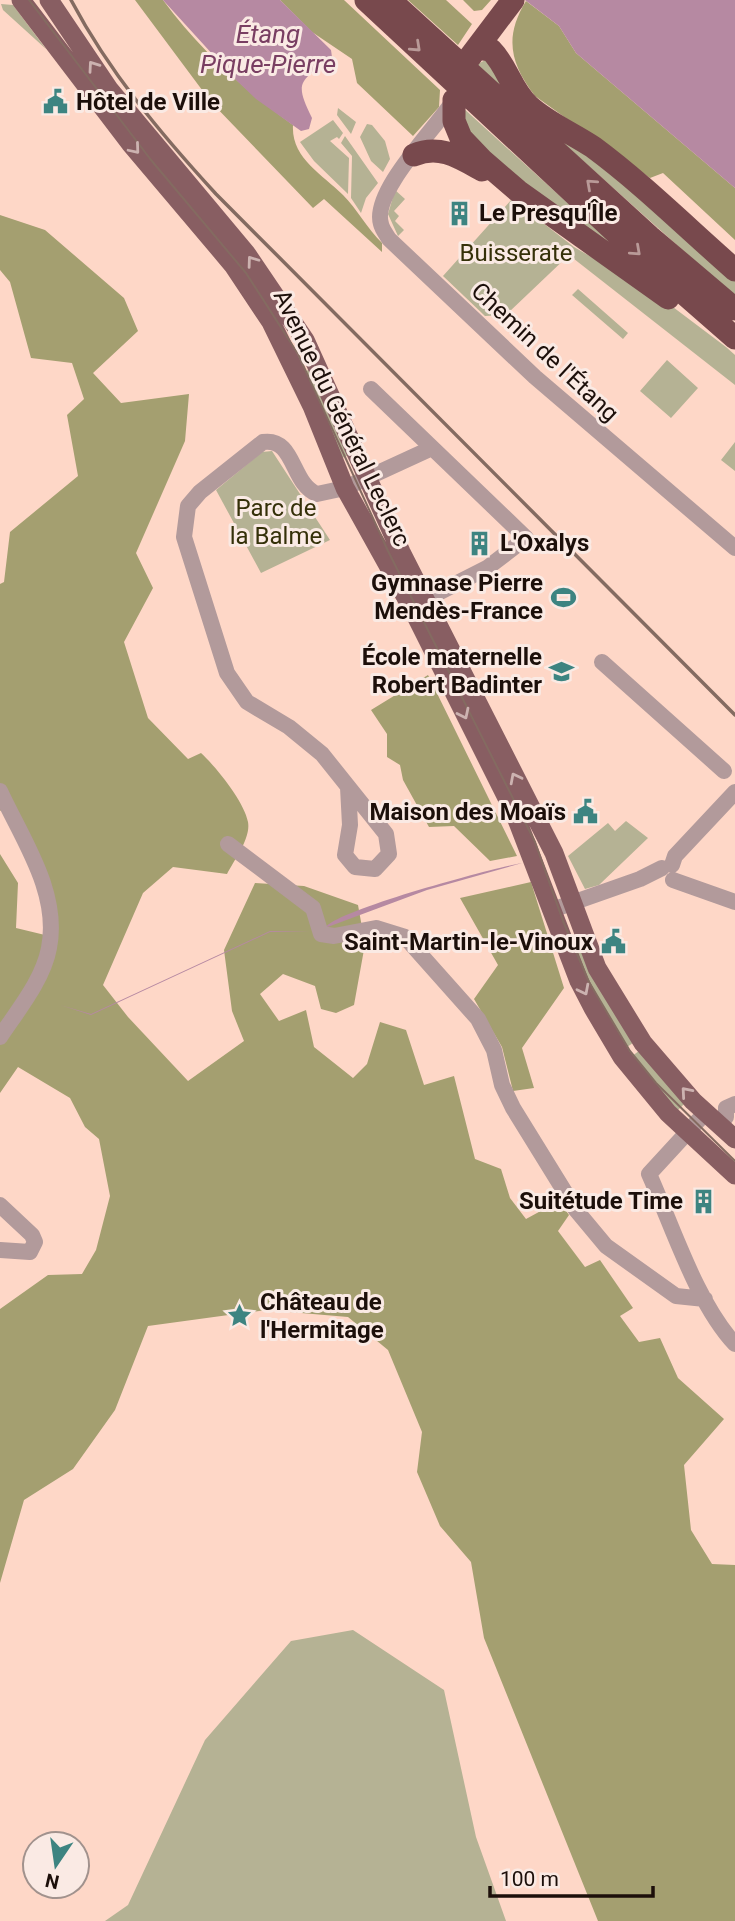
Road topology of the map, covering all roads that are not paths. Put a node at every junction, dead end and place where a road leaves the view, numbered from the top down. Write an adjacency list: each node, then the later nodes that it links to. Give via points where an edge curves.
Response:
1 (21, 0): 17 (main road, Avenue du Général Leclerc, one-way to 17, via 252,292 312,405)
2 (49, 0): 16 (main road, Avenue du Général Leclerc, one-way to 2, via 291,317 246,253 109,89)
3 (366, 0): 12 (highway, one-way to 12)
4 (390, 0): 11 (highway, one-way to 4)
5 (510, 5): 6 (highway, via 502,46); 6 (highway, via 472,54 491,50)
6 (505, 68): 10 (highway, via 513,89 530,107 630,176)
7 (454, 100): 8 (street, Chemin de l'Étang); 9 (highway, via 454,121 461,138)
8 (414, 155): 9 (highway, via 428,149 454,154); 18 (street, Chemin de l'Étang, via 387,191 380,211 380,224 389,239 562,401)
9 (518, 191): 13 (highway)
10 (735, 270)
11 (735, 309)
12 (735, 338)
13 (735, 349)
14 (371, 389): 15 (street)
15 (432, 448): 16 (street); 19 (street, via 526,538 487,568)
16 (369, 477): 17 (street); 19 (main road, Avenue du Général Leclerc)
17 (345, 488): 22 (street, via 310,491 285,450 272,441 262,442 188,506 184,537 228,673 247,702 322,754); 29 (main road, Avenue du Général Leclerc, one-way to 29, via 413,610 514,812)
18 (735, 548)
19 (424, 600): 27 (main road, Avenue du Général Leclerc, one-way to 19, via 554,853)
20 (602, 662): 21 (street)
21 (724, 771)
22 (348, 787): 22 (street, via 350,825 345,855 355,867 375,869 388,854 386,835)
23 (0, 791): 30 (street, via 37,868 49,912 50,936 37,979)
24 (735, 792): 26 (street, via 674,856)
25 (228, 844): 37 (street, via 313,908 321,934 376,928 405,937 478,1019 494,1050 513,1108 576,1210 606,1246 676,1296)
26 (670, 873): 27 (street); 28 (street)
27 (571, 901): 29 (street); 31 (main road, Avenue du Général Leclerc, one-way to 27, via 625,1017 597,968)
28 (735, 902)
29 (552, 910): 32 (main road, Avenue du Général Leclerc, one-way to 32, via 579,981 607,1033)
30 (0, 1037)
31 (706, 1112): 32 (street); 33 (main road, Avenue du Général Leclerc)
32 (687, 1132): 34 (main road, Avenue du Général Leclerc); 37 (street, via 649,1174)
33 (735, 1139)
34 (735, 1175)
35 (0, 1205): 36 (street, via 35,1242 30,1252)
36 (0, 1250)
37 (705, 1299): 38 (street)
38 (735, 1344)

